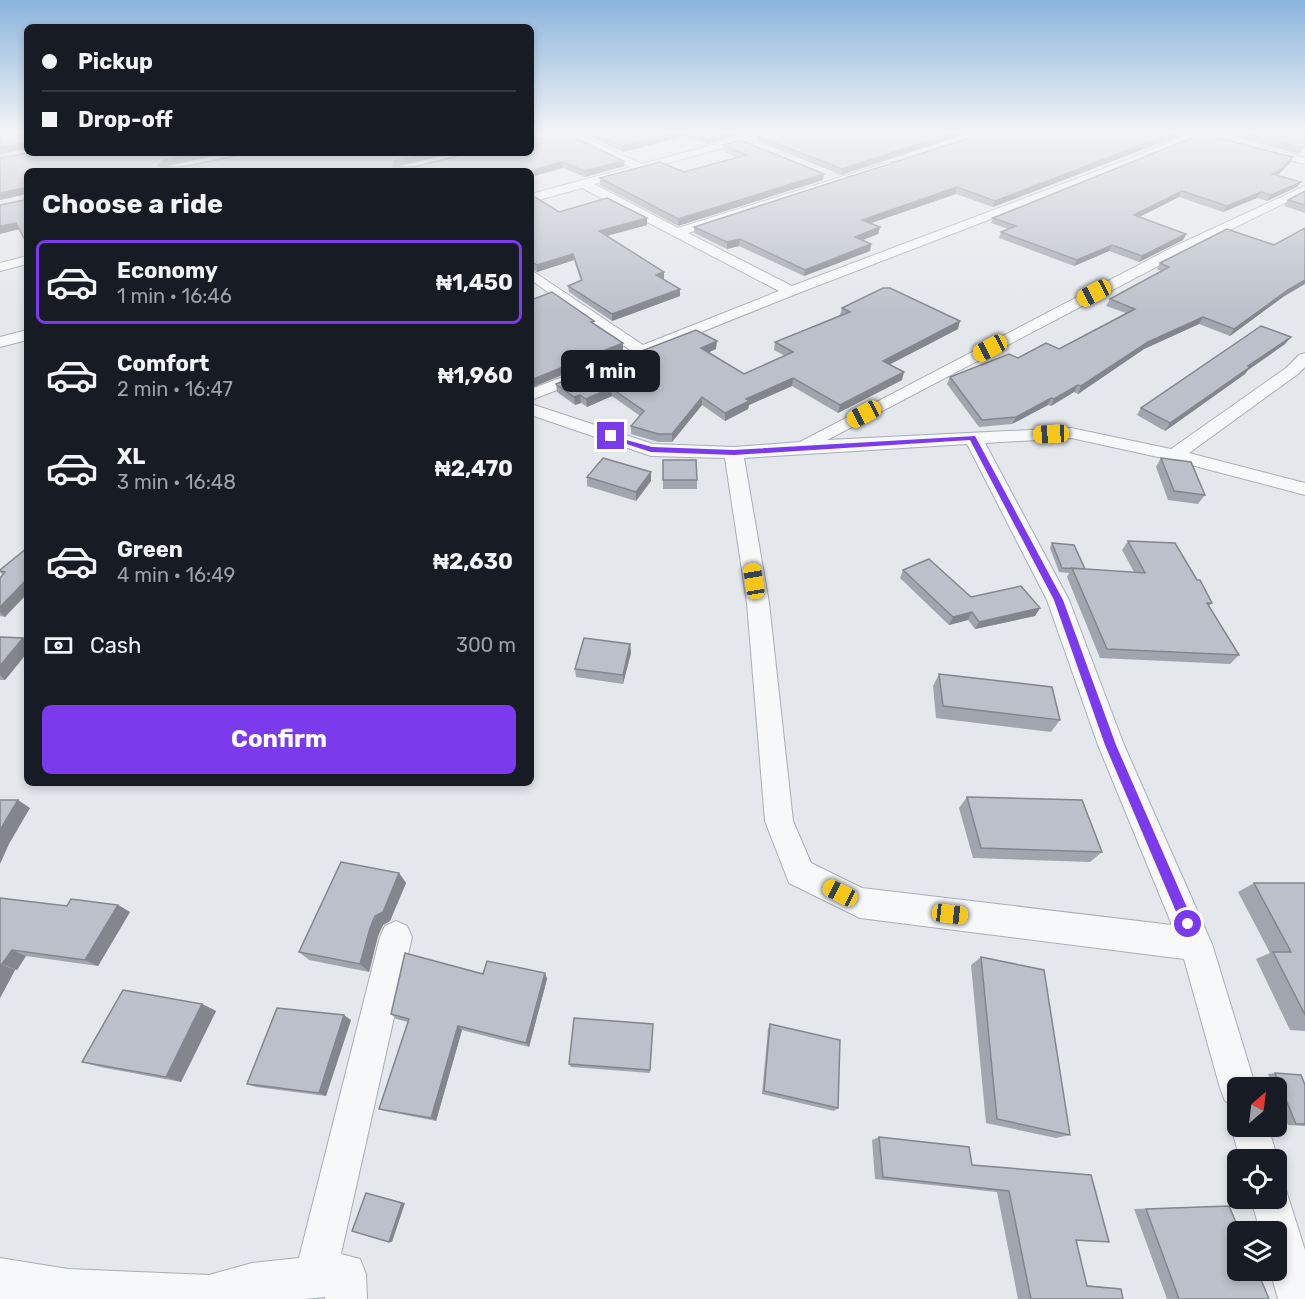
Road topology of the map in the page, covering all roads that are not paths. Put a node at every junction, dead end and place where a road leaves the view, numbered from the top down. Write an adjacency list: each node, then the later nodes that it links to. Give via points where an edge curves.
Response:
1 (551, 193): 6 (street)
2 (601, 193): 7 (street)
3 (792, 193): 7 (street)
4 (1047, 193): 11 (street)
5 (1297, 193): 19 (street, via 1178,250)
6 (534, 197)
7 (678, 232): 11 (street)
8 (24, 261): 9 (street)
9 (0, 267)
10 (534, 277): 14 (street)
11 (791, 291): 14 (street)
12 (24, 336): 13 (street)
13 (0, 342)
14 (642, 351): 16 (street)
15 (1305, 358): 21 (street)
16 (534, 394)
17 (534, 410): 20 (street, via 651,450)
18 (972, 438): 19 (street); 21 (street, via 1071,433); 24 (street, via 1058,600 1111,745)
19 (801, 447): 20 (street)
20 (734, 453): 24 (street, via 758,603 778,821 800,873 860,903)
21 (1174, 454): 22 (street)
22 (1305, 489)
23 (396, 937): 28 (street)
24 (1196, 944): 25 (street)
25 (1235, 1077)
26 (1273, 1209): 29 (street)
27 (0, 1279): 28 (street, via 68,1290 209,1296 252,1284)
28 (331, 1287)
29 (1299, 1299)

